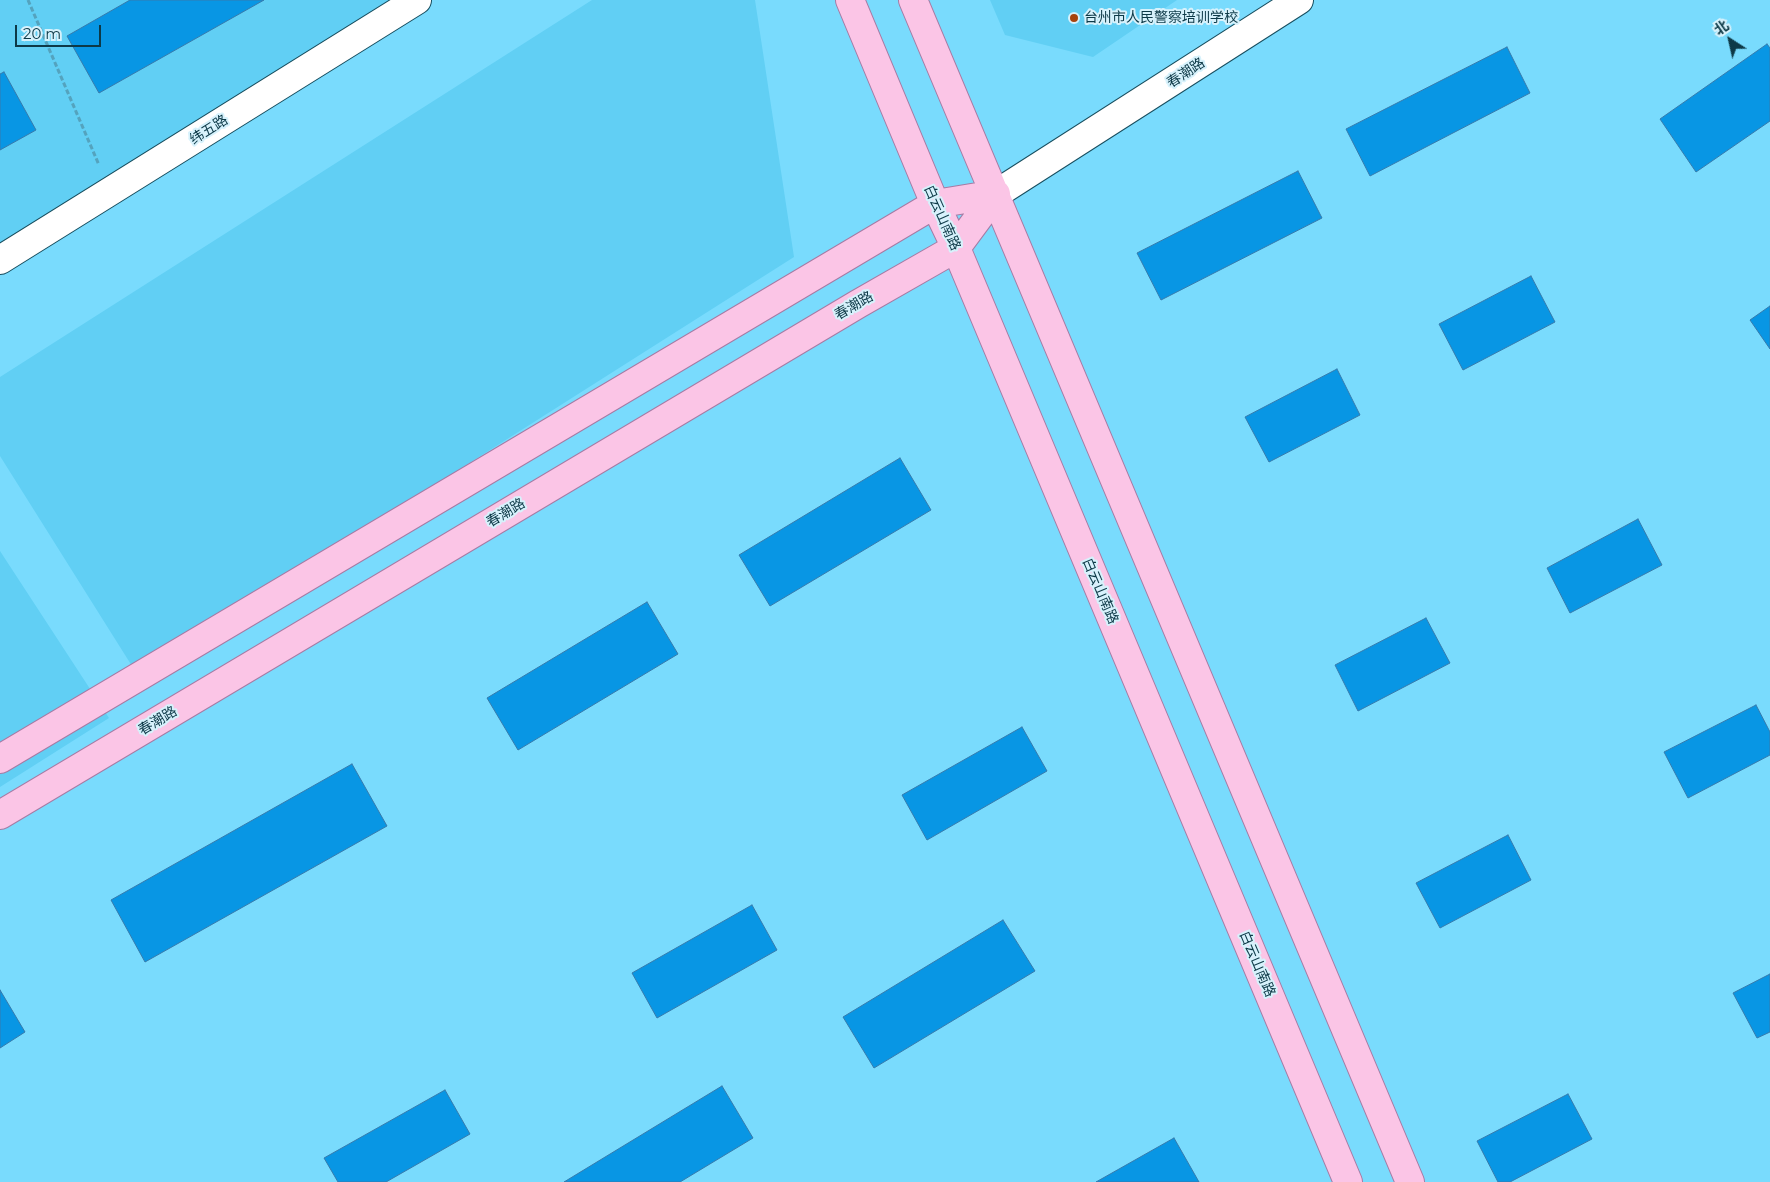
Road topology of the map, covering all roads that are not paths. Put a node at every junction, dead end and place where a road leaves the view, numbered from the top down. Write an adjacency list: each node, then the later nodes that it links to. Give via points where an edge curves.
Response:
1 (417, 0): 8 (street, 纬五路)
2 (850, 0): 6 (main road, 白云山南路)
3 (913, 0): 5 (main road)
4 (1299, 0): 5 (street, 春潮路)
5 (996, 194): 6 (main road, 春潮路); 7 (main road, 春潮路); 12 (main road)
6 (935, 204): 7 (main road, 白云山南路); 9 (main road, 春潮路)
7 (956, 248): 10 (main road, 春潮路); 11 (main road, 白云山南路)
8 (0, 260)
9 (0, 759)
10 (0, 815)
11 (1348, 1182)
12 (1410, 1182)

